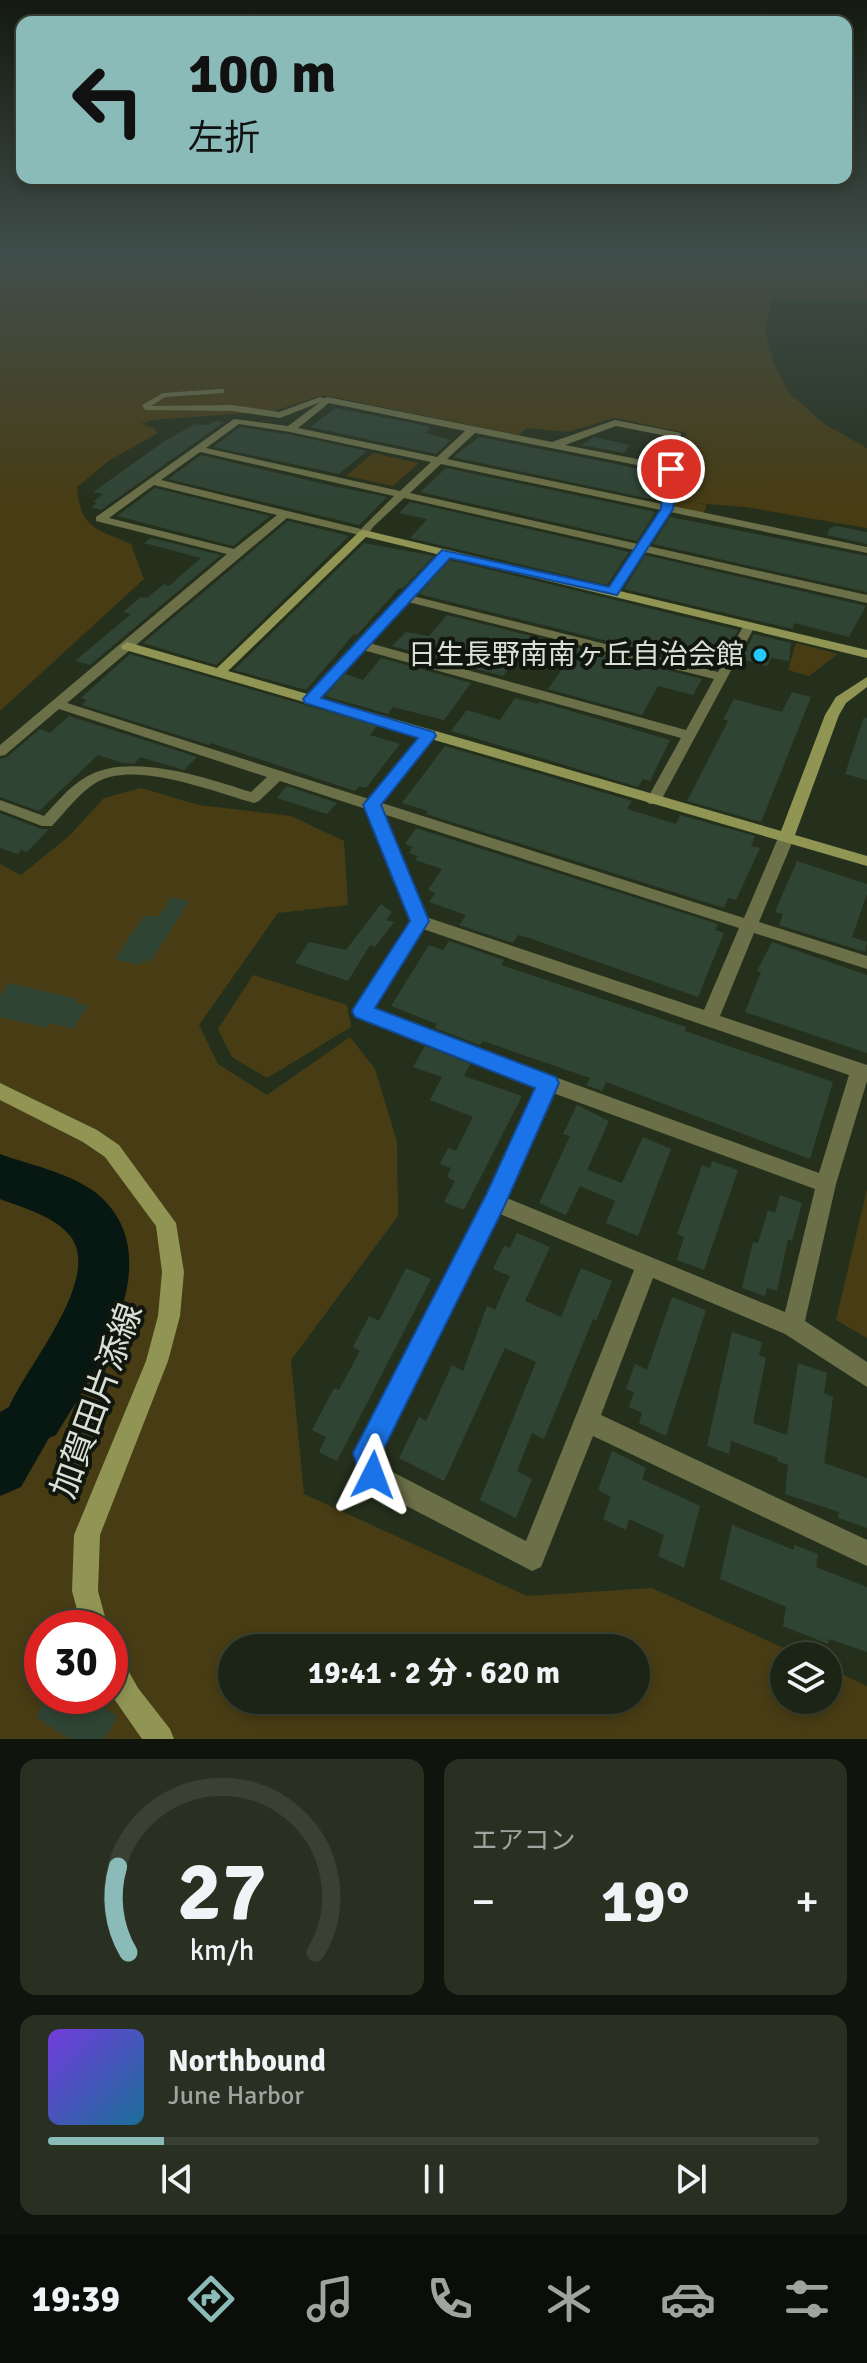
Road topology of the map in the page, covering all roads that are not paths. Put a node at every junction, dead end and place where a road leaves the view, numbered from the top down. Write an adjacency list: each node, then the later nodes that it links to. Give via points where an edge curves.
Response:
1 (221, 391): 2 (lane, via 163,395 146,405 280,415)
2 (327, 400): 3 (street); 4 (street)
3 (290, 429): 6 (street, via 237,421); 7 (street)
4 (472, 430): 5 (street); 7 (street)
5 (554, 445): 8 (street); 8 (street, via 615,423 677,435)
6 (198, 449): 9 (street); 10 (street)
7 (437, 461): 10 (street); 11 (street)
8 (671, 469): 11 (street)
9 (150, 481): 12 (street); 16 (street, via 100,519)
10 (402, 494): 13 (street); 14 (street)
11 (667, 509): 14 (street); 15 (street)
12 (284, 515): 13 (street); 16 (street)
13 (364, 533): 17 (street); 25 (street)
14 (641, 548): 18 (street); 20 (street)
15 (867, 550)
16 (236, 553): 22 (street)
17 (447, 553): 18 (street); 19 (street)
18 (612, 592): 21 (street)
19 (407, 598): 23 (street); 26 (street)
20 (867, 599)
21 (749, 626): 24 (street); 26 (street)
22 (127, 646): 25 (street); 29 (street)
23 (364, 646): 28 (street); 30 (street)
24 (867, 654)
25 (219, 673): 28 (street)
26 (719, 676): 30 (street)
27 (867, 681): 37 (street, via 841,700 832,715)
28 (310, 699): 31 (street)
29 (59, 705): 32 (street); 33 (street)
30 (688, 735): 34 (street)
31 (428, 736): 34 (street); 36 (street)
32 (0, 752)
33 (277, 775): 35 (street, via 254,798 182,777 109,772 93,778 47,822); 36 (street)
34 (654, 801): 37 (street)
35 (0, 805)
36 (372, 805): 39 (street); 40 (street)
37 (786, 838): 38 (street); 40 (street)
38 (867, 861)
39 (419, 921): 42 (street); 44 (street, via 362,1011)
40 (748, 926): 41 (street); 42 (street)
41 (867, 963)
42 (710, 1017): 43 (street)
43 (863, 1072): 46 (street)
44 (548, 1083): 46 (street); 47 (street)
45 (0, 1091): 53 (street, 加賀田片添線, via 112,1151 166,1223 173,1272 169,1316 157,1361 87,1535 85,1591)
46 (826, 1184): 49 (street)
47 (495, 1202): 48 (street); 51 (street, via 367,1453 373,1475 532,1558)
48 (646, 1267): 49 (street); 51 (street)
49 (793, 1326): 50 (street)
50 (867, 1376)
51 (587, 1421): 52 (street)
52 (867, 1553)
53 (90, 1610)
54 (128, 1698): 55 (street)
55 (160, 1739)

